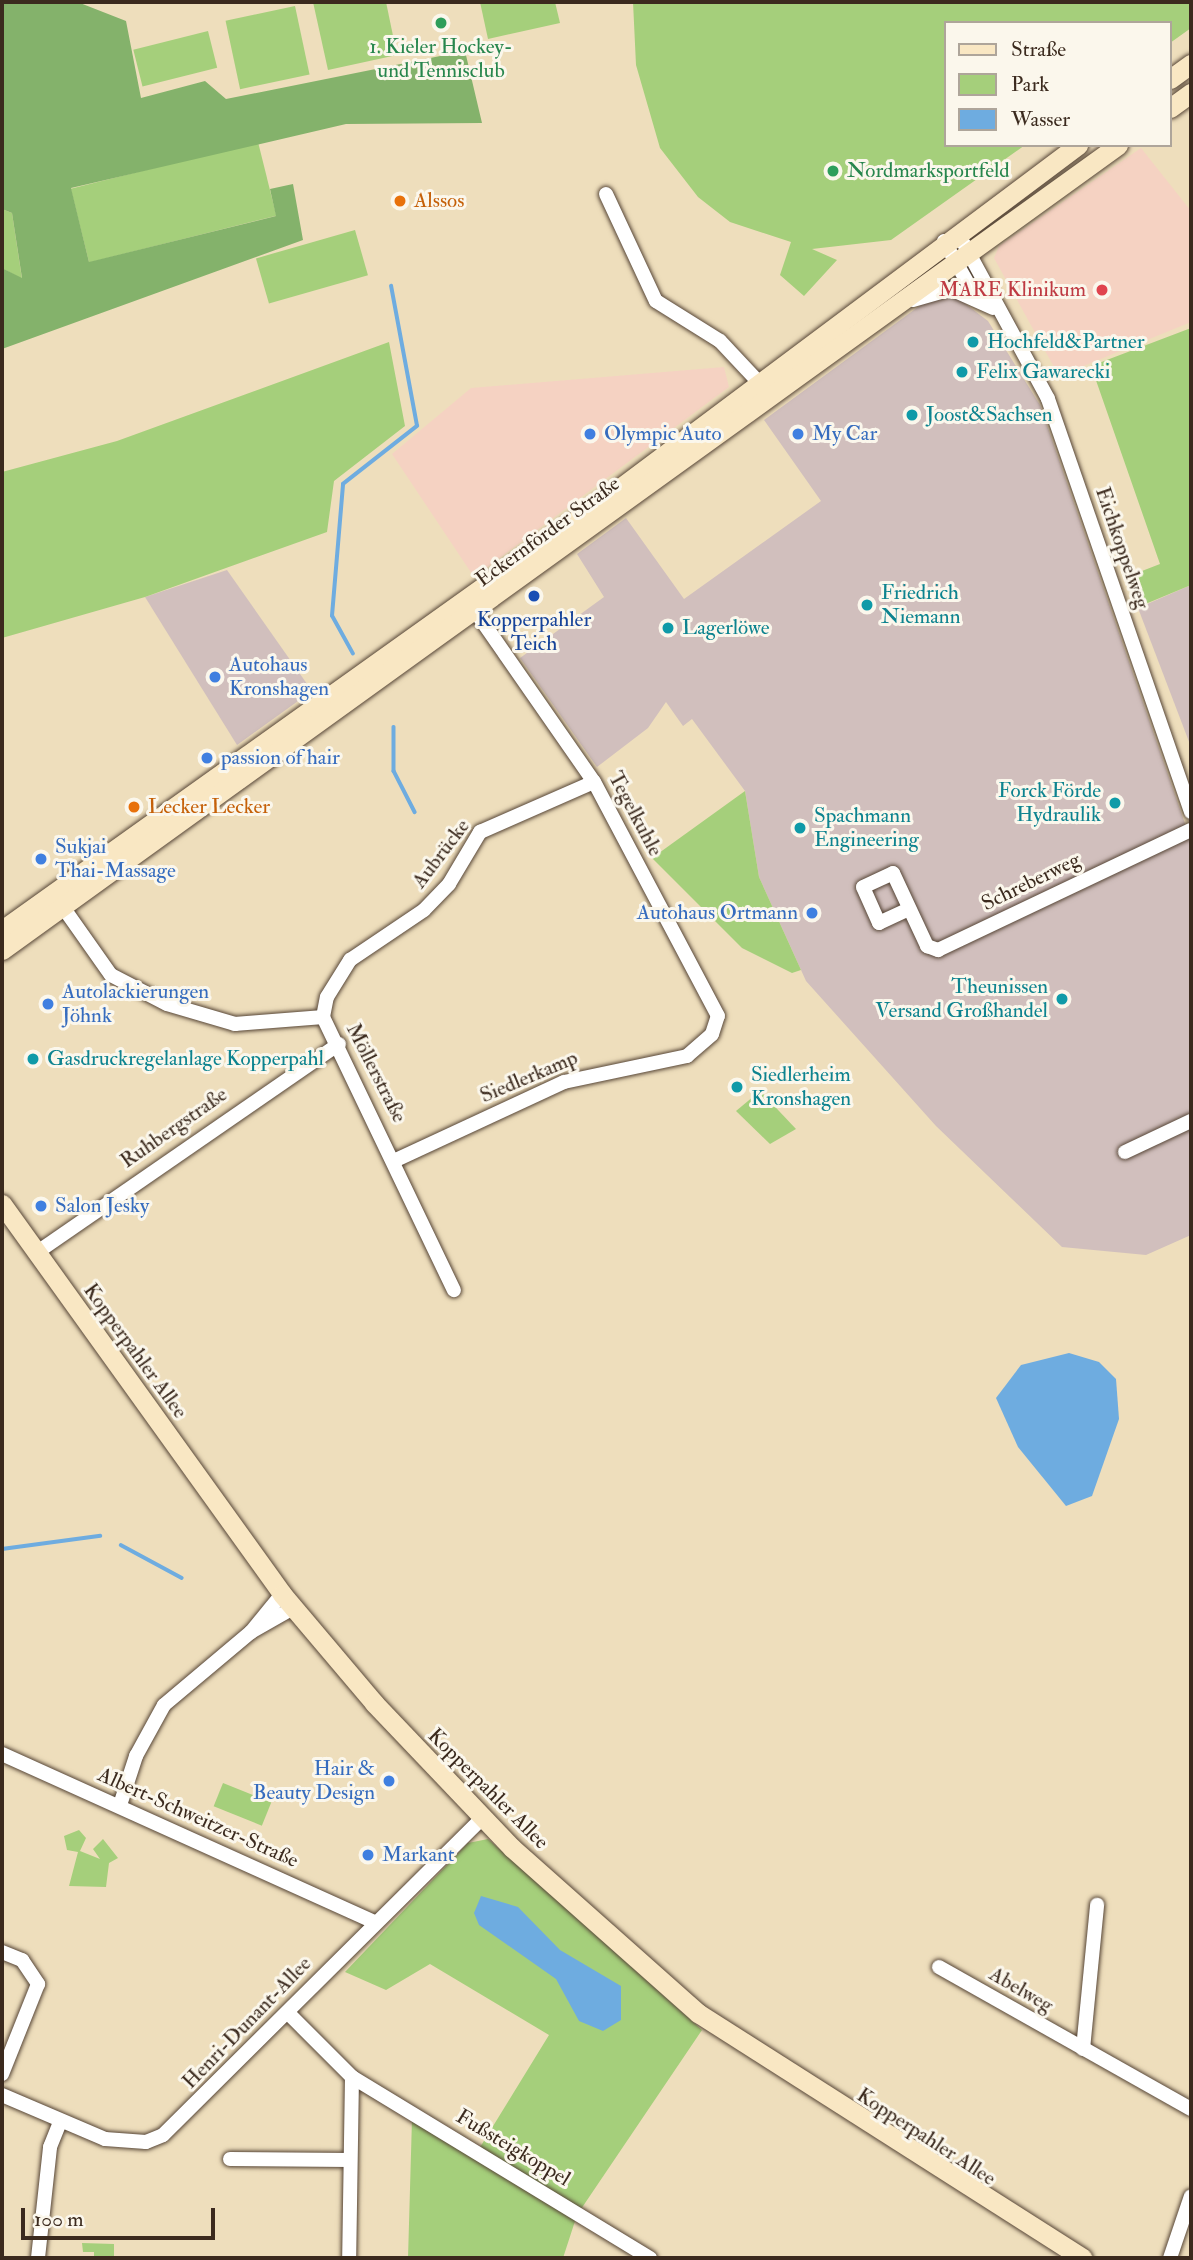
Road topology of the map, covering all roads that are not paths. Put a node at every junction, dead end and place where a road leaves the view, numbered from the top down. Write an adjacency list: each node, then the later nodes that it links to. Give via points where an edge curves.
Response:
1 (1191, 64): 2 (main road)
2 (1172, 78)
3 (1191, 93): 4 (main road)
4 (1172, 107)
5 (1075, 147): 8 (main road, Eckernförder Straße)
6 (1115, 147): 9 (main road, Eckernförder Straße)
7 (606, 194): 13 (street, via 656,301 713,335)
8 (950, 237): 9 (street, Eichkoppelweg); 13 (main road, Eckernförder Straße)
9 (961, 256): 10 (street, Eichkoppelweg); 11 (main road, Eckernförder Straße); 12 (street, Eichkoppelweg)
10 (975, 296): 11 (street, Eichkoppelweg, via 943,289); 12 (street, Eichkoppelweg)
11 (900, 302): 13 (main road, Eckernförder Straße)
12 (993, 308): 16 (street, Eichkoppelweg, via 1048,399)
13 (765, 389): 14 (main road, Eckernförder Straße)
14 (471, 606): 15 (street, Tegelkuhle); 18 (main road, Eckernförder Straße)
15 (594, 782): 22 (street, Aubrücke, via 480,832 449,884 424,910 351,960 327,997); 24 (street, Tegelkuhle, via 715,1007 712,1034)
16 (1191, 812)
17 (1191, 830): 19 (street, Schreberweg, via 938,950 927,946)
18 (59, 901): 20 (main road, Eckernförder Straße); 21 (main road, Eckernförder Straße); 22 (street, Möllerstraße, via 111,975 167,1004 235,1024)
19 (909, 909)
20 (2, 930)
21 (2, 950)
22 (323, 1017): 23 (street, Möllerstraße)
23 (339, 1044): 27 (street, Möllerstraße); 29 (street, Ruhbergstraße)
24 (687, 1056): 27 (street, Siedlerkamp, via 564,1082)
25 (1191, 1121): 26 (street)
26 (1125, 1152)
27 (396, 1160): 30 (street, Möllerstraße)
28 (2, 1204): 29 (main road, Kopperpahler Allee)
29 (36, 1253): 31 (main road, Kopperpahler Allee)
30 (454, 1290)
31 (288, 1601): 33 (street, via 159,1712); 34 (main road, Kopperpahler Allee)
32 (2, 1754): 33 (street, Albert-Schweitzer-Straße)
33 (120, 1805): 36 (street, Albert-Schweitzer-Straße)
34 (482, 1818): 36 (street, Henri-Dunant-Allee); 52 (main road, Kopperpahler Allee, via 698,2013 997,2210)
35 (1097, 1905): 40 (street, Abelweg)
36 (376, 1923): 39 (street, Henri-Dunant-Allee)
37 (2, 1952): 41 (street, via 22,1960 38,1984)
38 (939, 1967): 40 (street, Abelweg)
39 (288, 2013): 42 (street, Fußsteigkoppel); 45 (street, Henri-Dunant-Allee, via 163,2135 123,2142)
40 (1083, 2049): 44 (street, Abelweg)
41 (2, 2074)
42 (352, 2077): 47 (street); 51 (street, Fußsteigkoppel)
43 (2, 2095): 45 (street, Henri-Dunant-Allee)
44 (1191, 2109)
45 (60, 2122): 49 (street, via 50,2147)
46 (230, 2159): 47 (street)
47 (350, 2160): 50 (street)
48 (1191, 2196): 53 (street)
49 (38, 2258)
50 (349, 2258)
51 (650, 2258)
52 (1083, 2258)
53 (1170, 2258)

